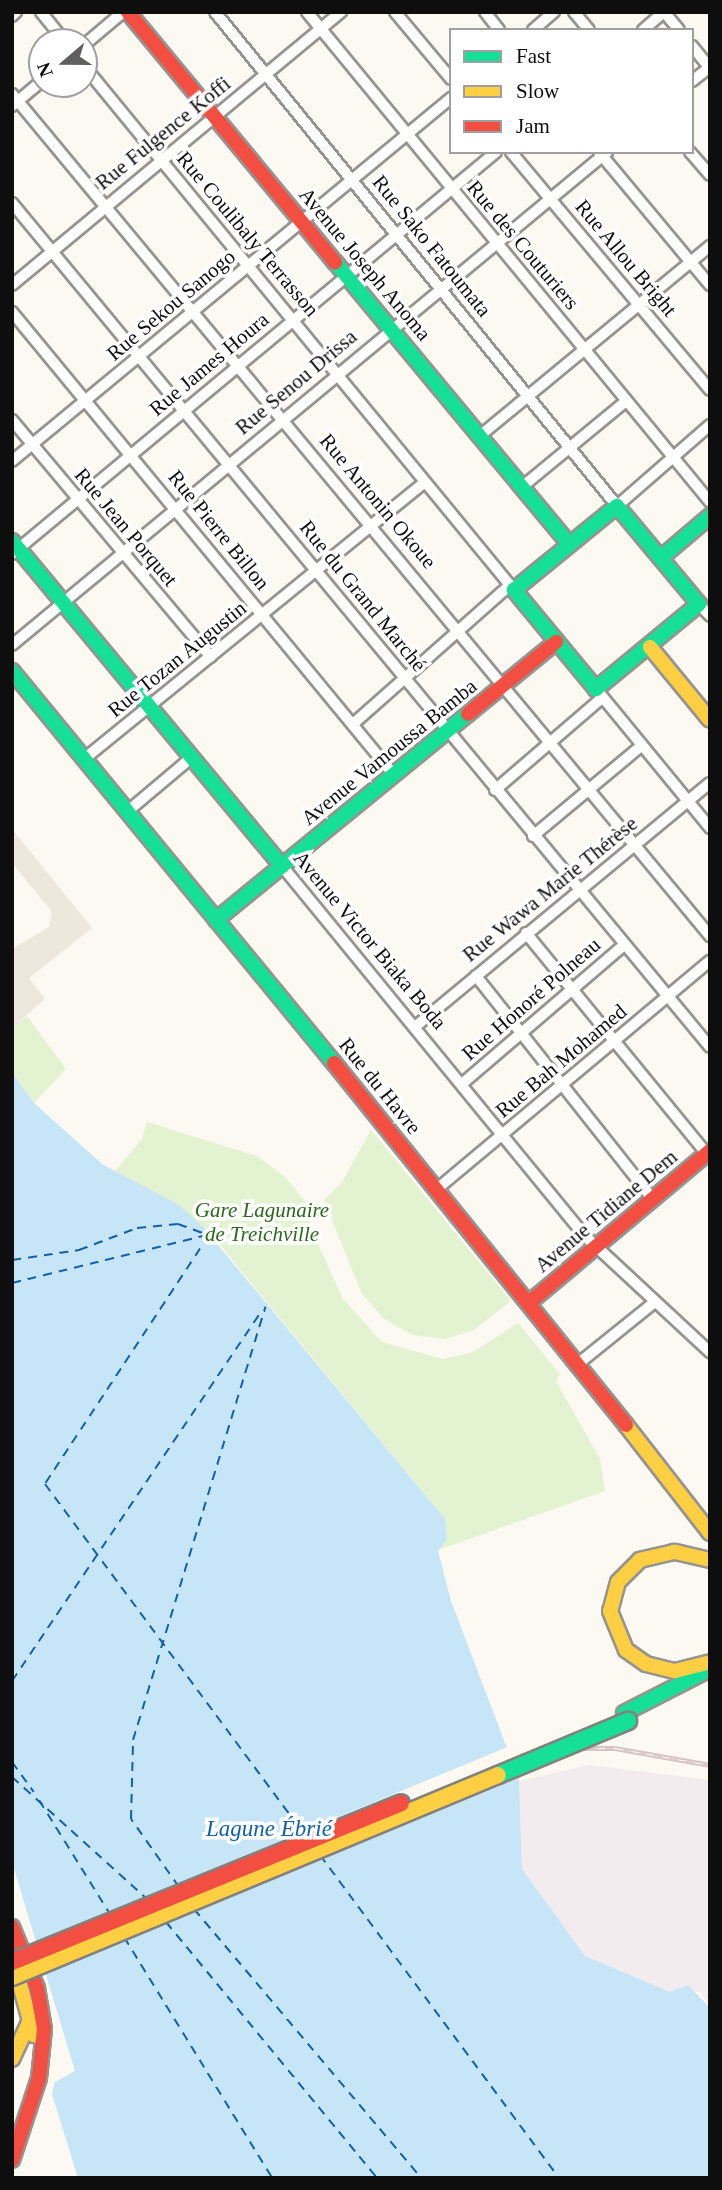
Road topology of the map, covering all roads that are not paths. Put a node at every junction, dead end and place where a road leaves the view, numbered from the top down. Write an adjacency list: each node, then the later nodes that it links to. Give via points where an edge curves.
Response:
1 (40, 12): 12 (street)
2 (123, 12): 19 (street)
3 (128, 12): 28 (main road, Avenue Joseph Anoma)
4 (215, 12): 22 (street, Rue Sako Fatoumata)
5 (307, 12): 18 (street, Rue des Couturiers)
6 (341, 12): 18 (street, Rue Fulgence Koffi)
7 (395, 12): 23 (street)
8 (485, 12): 13 (street)
9 (554, 12): 14 (street)
10 (575, 12): 15 (street)
11 (664, 12): 16 (street); 17 (street)
12 (53, 28)
13 (497, 28)
14 (535, 28)
15 (587, 28)
16 (645, 28)
17 (676, 28)
18 (320, 29): 22 (street, Rue Fulgence Koffi); 29 (street, Rue des Couturiers)
19 (98, 33)
20 (694, 48): 21 (street)
21 (710, 67): 24 (street)
22 (266, 74): 28 (street, Rue Fulgence Koffi); 36 (street, Rue Sako Fatoumata)
23 (449, 77)
24 (694, 79)
25 (98, 82): 34 (street, Rue Coulibaly Terrasson)
26 (449, 100): 29 (street, Rue Sekou Sanogo)
27 (14, 101): 40 (street, Rue Antonin Okoue)
28 (214, 114): 34 (street, Rue Fulgence Koffi); 41 (main road, Avenue Joseph Anoma)
29 (407, 134): 36 (street, Rue Sekou Sanogo); 37 (street, Rue des Couturiers)
30 (494, 154): 37 (street, Rue James Houra)
31 (513, 154): 38 (street, Rue Allou Bright)
32 (603, 154): 38 (street, Rue Senou Drissa); 46 (street)
33 (692, 154): 35 (street)
34 (161, 160): 40 (street, Rue Fulgence Koffi); 47 (street, Rue Coulibaly Terrasson)
35 (710, 175)
36 (352, 179): 41 (street, Rue Sekou Sanogo); 42 (street, Rue Sako Fatoumata)
37 (451, 189): 42 (street, Rue James Houra); 43 (street, Rue des Couturiers)
38 (550, 199): 43 (street, Rue Senou Drissa); 52 (street, Rue Allou Bright)
39 (12, 203): 45 (street, Rue du Grand Marché)
40 (106, 205): 45 (street, Rue Fulgence Koffi); 53 (street, Rue Antonin Okoue)
41 (301, 222): 47 (street, Rue Sekou Sanogo); 48 (main road, Avenue Joseph Anoma)
42 (396, 234): 48 (street, Rue James Houra); 51 (street, Rue Sako Fatoumata)
43 (497, 243): 51 (street, Rue Senou Drissa); 57 (street, Rue des Couturiers)
44 (710, 246): 46 (street)
45 (54, 250): 49 (street, Rue Fulgence Koffi); 58 (street, Rue du Grand Marché)
46 (690, 262): 50 (street); 52 (street)
47 (249, 266): 53 (street, Rue Sekou Sanogo); 55 (street, Rue Coulibaly Terrasson)
48 (346, 276): 55 (street, Rue James Houra); 56 (main road, Avenue Joseph Anoma)
49 (12, 285)
50 (710, 285)
51 (441, 290): 56 (street, Rue Senou Drissa); 62 (street, Rue Sako Fatoumata)
52 (638, 304): 57 (street); 61 (street, Rue Allou Bright)
53 (195, 311): 58 (street, Rue Sekou Sanogo); 59 (street, Rue Antonin Okoue)
54 (12, 312): 63 (street, Rue Pierre Billon)
55 (293, 320): 59 (street, Rue James Houra); 60 (street, Rue Coulibaly Terrasson)
56 (391, 328): 60 (street, Rue Senou Drissa); 69 (main road, Avenue Joseph Anoma)
57 (583, 349): 62 (street); 64 (street, Rue des Couturiers)
58 (142, 356): 63 (street, Rue Sekou Sanogo); 65 (street, Rue du Grand Marché)
59 (239, 362): 65 (street, Rue James Houra); 66 (street, Rue Antonin Okoue)
60 (336, 373): 66 (street, Rue Senou Drissa); 76 (street, Rue Coulibaly Terrasson)
61 (710, 390)
62 (530, 393): 69 (street); 71 (street, Rue Sako Fatoumata)
63 (86, 401): 70 (street, Rue Sekou Sanogo); 72 (street, Rue Pierre Billon)
64 (626, 401): 71 (street); 73 (street, Rue des Couturiers)
65 (185, 408): 72 (street, Rue James Houra); 75 (street, Rue du Grand Marché)
66 (285, 419): 75 (street, Rue Senou Drissa); 83 (street, Rue Antonin Okoue)
67 (12, 420): 70 (street, Rue Jean Porquet)
68 (710, 425): 73 (street)
69 (482, 434): 77 (main road, Avenue Joseph Anoma)
70 (32, 444): 74 (street, Rue Sekou Sanogo); 78 (street, Rue Jean Porquet)
71 (571, 447): 77 (street); 81 (street, Rue Sako Fatoumata)
72 (131, 454): 78 (street, Rue James Houra); 80 (street, Rue Pierre Billon)
73 (673, 456): 79 (street, Rue des Couturiers); 81 (street)
74 (12, 461)
75 (229, 462): 80 (street, Rue Senou Drissa); 88 (street, Rue du Grand Marché)
76 (424, 483): 83 (street, Rue Tozan Augustin); 89 (street, Rue Coulibaly Terrasson)
77 (523, 486): 84 (main road, Avenue Joseph Anoma)
78 (77, 499): 85 (street, Rue James Houra); 86 (street, Rue Jean Porquet)
79 (710, 502)
80 (175, 506): 86 (street, Rue Senou Drissa); 92 (street, Rue Pierre Billon)
81 (617, 506): 84 (main road); 87 (main road)
82 (710, 516): 87 (main road)
83 (371, 524): 88 (street, Rue Tozan Augustin); 93 (street, Rue Antonin Okoue)
84 (569, 544): 89 (main road)
85 (14, 548): 90 (main road, Avenue Victor Biaka Boda)
86 (123, 554): 90 (street, Rue Senou Drissa); 97 (street, Rue Jean Porquet)
87 (663, 556): 91 (main road)
88 (317, 568): 92 (street, Rue Tozan Augustin); 99 (street, Rue du Grand Marché)
89 (512, 588): 93 (street); 94 (main road)
90 (63, 603): 95 (street, Rue Senou Drissa); 102 (main road, Avenue Victor Biaka Boda)
91 (706, 608): 96 (main road)
92 (263, 614): 97 (street, Rue Tozan Augustin); 104 (street, Rue Pierre Billon)
93 (459, 629): 99 (street); 100 (street, Rue Antonin Okoue)
94 (556, 642): 100 (main road, Avenue Vamoussa Bamba); 101 (main road)
95 (12, 645)
96 (650, 647): 101 (main road); 103 (main road)
97 (211, 657): 102 (street, Rue Tozan Augustin)
98 (12, 671): 109 (main road, Rue du Havre)
99 (406, 679): 104 (street); 105 (street, Rue du Grand Marché)
100 (502, 686): 105 (main road, Avenue Vamoussa Bamba); 106 (street, Rue Antonin Okoue)
101 (599, 694): 106 (street); 107 (street)
102 (148, 707): 108 (main road, Avenue Victor Biaka Boda); 109 (street, Rue Tozan Augustin)
103 (710, 720)
104 (353, 724): 110 (street, Rue Pierre Billon)
105 (447, 731): 110 (main road, Avenue Vamoussa Bamba); 112 (street, Rue du Grand Marché)
106 (549, 741): 112 (street); 113 (street, Rue Antonin Okoue)
107 (641, 746): 113 (street); 114 (street)
108 (191, 758): 115 (street); 119 (main road, Avenue Victor Biaka Boda)
109 (84, 759): 115 (main road, Rue du Havre)
110 (394, 775): 119 (main road, Avenue Vamoussa Bamba)
111 (710, 783): 114 (street, Rue Wawa Marie Thérèse)
112 (495, 790): 117 (street, Rue du Grand Marché)
113 (591, 790): 117 (street); 118 (street, Rue Antonin Okoue)
114 (687, 801): 116 (street); 118 (street, Rue Wawa Marie Thérèse)
115 (128, 811): 121 (main road, Rue du Havre)
116 (710, 828)
117 (533, 836): 120 (street, Rue du Grand Marché)
118 (637, 845): 120 (street, Rue Wawa Marie Thérèse); 123 (street, Rue Antonin Okoue)
119 (282, 866): 121 (main road, Avenue Vamoussa Bamba); 129 (street, Avenue Victor Biaka Boda)
120 (579, 890): 122 (street, Rue Wawa Marie Thérèse); 124 (street, Rue du Grand Marché)
121 (216, 920): 137 (main road, Rue du Havre)
122 (526, 933): 126 (street, Rue Wawa Marie Thérèse); 127 (street)
123 (710, 936)
124 (625, 944): 127 (street, Rue Honoré Polneau); 128 (street, Rue du Grand Marché)
125 (710, 961): 128 (street, Rue Bah Mohamed)
126 (476, 976): 129 (street, Rue Wawa Marie Thérèse); 130 (street)
127 (574, 988): 130 (street, Rue Honoré Polneau); 131 (street)
128 (668, 996): 131 (street, Rue Bah Mohamed); 132 (street, Rue du Grand Marché)
129 (416, 1026): 133 (street, Avenue Victor Biaka Boda)
130 (521, 1032): 133 (street, Rue Honoré Polneau); 134 (street)
131 (615, 1041): 134 (street, Rue Bah Mohamed); 136 (street)
132 (710, 1047)
133 (463, 1083): 135 (street, Avenue Victor Biaka Boda)
134 (564, 1084): 135 (street, Rue Bah Mohamed); 138 (street)
135 (504, 1134): 137 (street, Rue Bah Mohamed); 139 (street, Avenue Victor Biaka Boda)
136 (708, 1152): 138 (main road, Avenue Tidiane Dem)
137 (437, 1189): 140 (main road, Rue du Havre)
138 (653, 1199): 139 (main road, Avenue Tidiane Dem)
139 (596, 1247): 140 (main road, Avenue Tidiane Dem); 141 (street, Avenue Victor Biaka Boda)
140 (530, 1302): 143 (main road, Rue du Havre)
141 (655, 1302): 142 (street, Avenue Victor Biaka Boda); 143 (street)
142 (710, 1352)
143 (579, 1363): 144 (main road, Rue du Havre)
144 (710, 1533)
145 (710, 1560): 146 (main road, via 674,1552 640,1560 618,1581 610,1611 626,1650 646,1664 675,1671)
146 (710, 1662)
147 (710, 1668): 149 (main road)
148 (710, 1680): 149 (main road)
149 (626, 1717): 151 (main road, bridge); 152 (main road, bridge)
150 (12, 1927): 156 (main road, via 37,1988 44,2029 39,2078)
151 (12, 1960): 153 (main road)
152 (12, 1977)
153 (32, 2015): 154 (main road); 155 (main road, via 30,2077)
154 (12, 2059)
155 (12, 2129)
156 (12, 2161)

